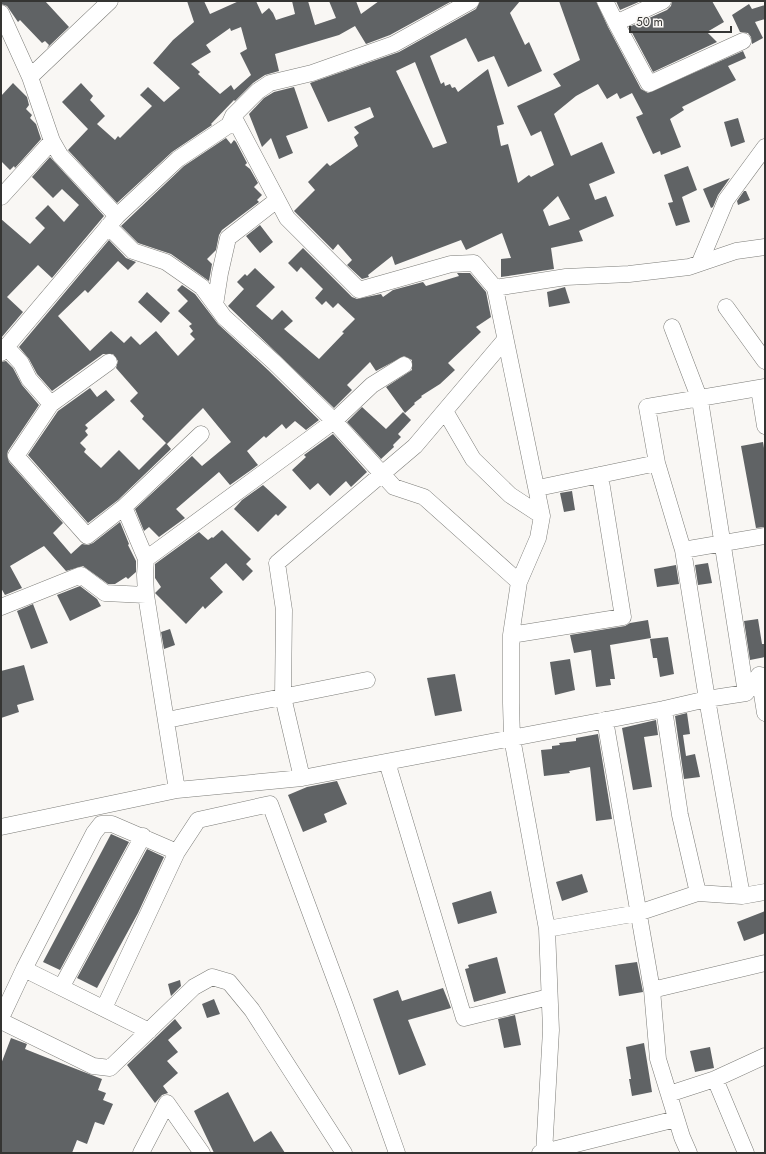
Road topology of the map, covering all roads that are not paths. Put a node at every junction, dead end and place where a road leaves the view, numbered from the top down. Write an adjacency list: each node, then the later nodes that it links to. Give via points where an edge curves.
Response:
1 (110, 1): 8 (street)
2 (471, 1): 9 (street, via 394,44 312,73 270,82)
3 (604, 1): 6 (street)
4 (662, 1): 6 (street)
5 (1, 12): 8 (street)
6 (616, 23): 7 (street, via 649,84)
7 (743, 41)
8 (30, 77): 10 (street)
9 (233, 116): 13 (street); 14 (street, via 229,125 178,159)
10 (52, 141): 12 (street); 14 (street)
11 (765, 147): 16 (street, via 726,200)
12 (1, 197)
13 (277, 200): 17 (street, via 287,218 358,290 451,264 474,263); 18 (street, via 228,238)
14 (112, 221): 18 (street, via 133,252 166,262 202,287); 22 (street)
15 (765, 248): 16 (street, via 736,251)
16 (700, 262): 17 (street, via 689,267 566,278)
17 (495, 288): 21 (street)
18 (215, 305): 30 (street, via 224,317)
19 (726, 307): 23 (street)
20 (672, 327): 27 (street)
21 (504, 341): 29 (street); 36 (street)
22 (3, 352): 28 (street, via 9,350)
23 (765, 361)
24 (108, 362): 28 (street)
25 (404, 365): 30 (street, via 372,385)
26 (762, 388): 27 (street); 31 (street)
27 (700, 400): 33 (street, via 646,407); 40 (street)
28 (51, 404): 37 (street, via 16,456 87,536)
29 (445, 411): 34 (street, via 415,446); 38 (street, via 473,459 510,495)
30 (334, 421): 34 (street); 42 (street)
31 (765, 426)
32 (201, 434): 37 (street)
33 (657, 463): 35 (street); 41 (street)
34 (382, 474): 43 (street, via 394,487 424,497); 50 (street, via 277,563 284,610)
35 (600, 475): 36 (street); 46 (street, via 623,616)
36 (538, 488): 38 (street)
37 (124, 507): 42 (street)
38 (542, 516): 43 (street, via 538,538)
39 (765, 536): 40 (street)
40 (723, 544): 41 (street); 49 (street)
41 (683, 550): 51 (street)
42 (146, 559): 44 (street)
43 (519, 582): 46 (street)
44 (146, 595): 45 (street, via 105,593 81,575); 54 (street)
45 (1, 607)
46 (511, 635): 56 (street)
47 (762, 675): 49 (street); 53 (street)
48 (367, 680): 50 (street)
49 (746, 693): 51 (street)
50 (283, 697): 54 (street); 58 (street)
51 (707, 699): 52 (street); 65 (street)
52 (664, 709): 55 (street); 64 (street, via 680,815)
53 (765, 713)
54 (167, 720): 59 (street)
55 (605, 720): 56 (street); 66 (street)
56 (512, 738): 57 (street); 67 (street)
57 (387, 762): 58 (street); 72 (street, via 464,1018)
58 (302, 778): 59 (street)
59 (177, 790): 60 (street)
60 (1, 827)
61 (143, 836): 62 (street); 69 (street, via 112,824 101,824); 70 (street)
62 (177, 852): 73 (street); 84 (street, via 198,820 270,804)
63 (765, 892): 65 (street)
64 (698, 893): 65 (street); 66 (street)
65 (742, 896)
66 (638, 914): 67 (street); 71 (street)
67 (547, 929): 72 (street)
68 (765, 963): 71 (street)
69 (24, 969): 70 (street); 74 (street)
70 (62, 986): 73 (street)
71 (652, 990): 79 (street, via 658,1059)
72 (549, 997): 86 (street, via 552,1030)
73 (104, 1008): 76 (street)
74 (1, 1018)
75 (1, 1021): 76 (street, via 93,1066 110,1068)
76 (149, 1031): 83 (street, via 194,987 212,977 229,982 252,1010)
77 (765, 1056): 78 (street)
78 (715, 1079): 79 (street); 88 (street)
79 (669, 1094): 80 (street)
80 (676, 1119): 86 (street); 87 (street)
81 (142, 1153): 82 (street, via 167,1103)
82 (202, 1153)
83 (344, 1153)
84 (398, 1153)
85 (540, 1153): 86 (street)
86 (544, 1153)
87 (689, 1153)
88 (746, 1153)

